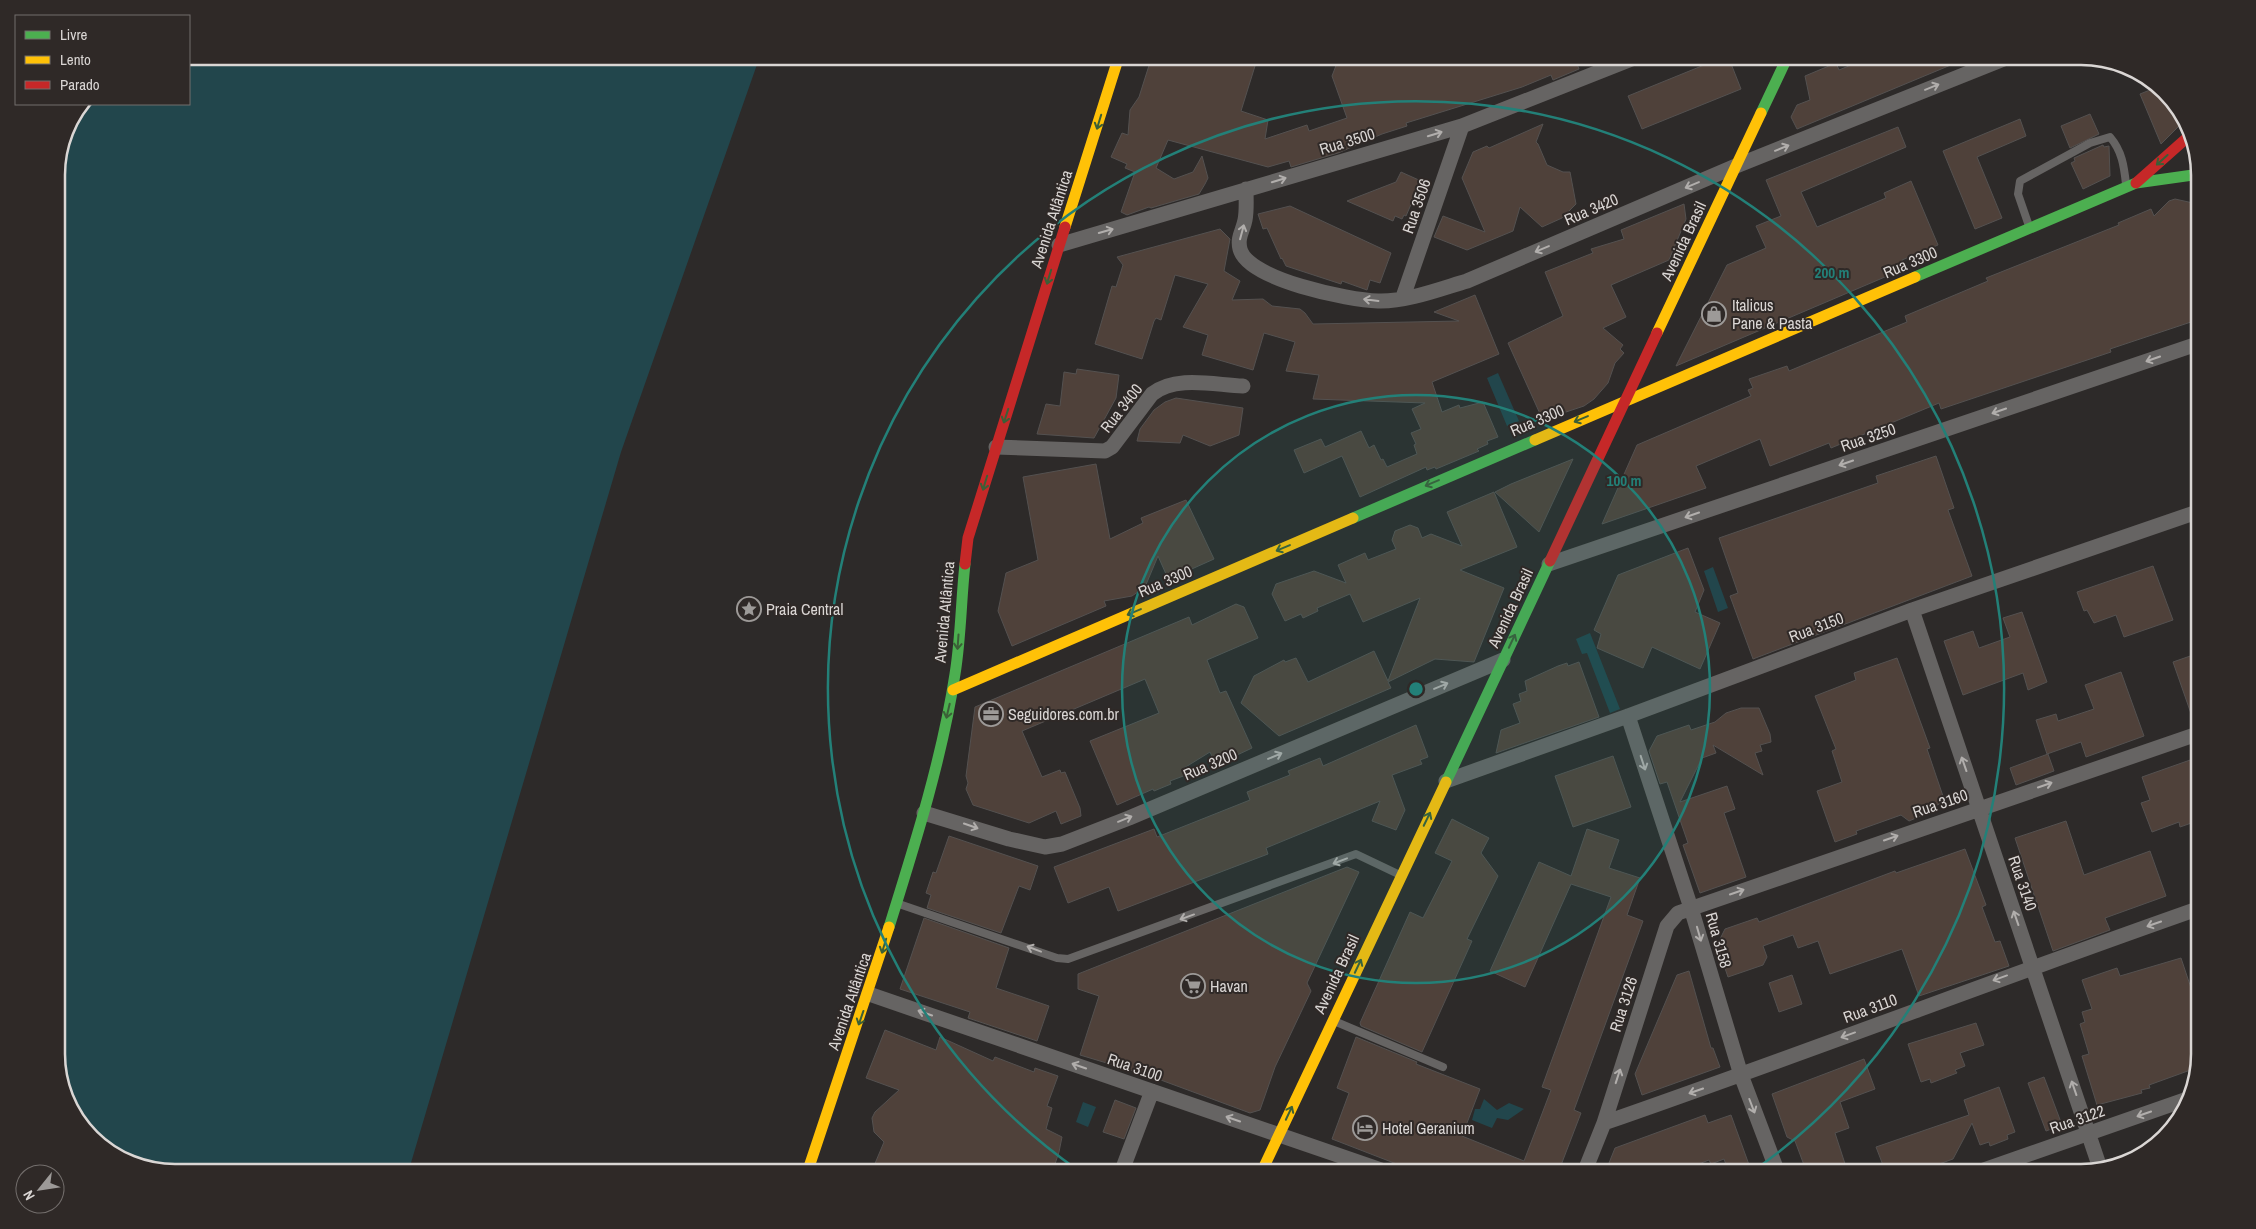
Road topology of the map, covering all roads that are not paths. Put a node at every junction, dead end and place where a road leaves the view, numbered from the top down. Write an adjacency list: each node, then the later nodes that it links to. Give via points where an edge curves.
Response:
1 (1116, 65): 12 (main road, Avenida Atlântica, one-way to 12)
2 (1616, 65): 5 (street, Rua 3500)
3 (1785, 65): 7 (main road, Avenida Brasil)
4 (1988, 65): 7 (street, Rua 3420, one-way to 4)
5 (1462, 126): 10 (street, Rua 3500, one-way to 5); 13 (street, Rua 3506)
6 (2185, 140): 9 (main road, Rua 3300, one-way to 9)
7 (1736, 166): 13 (street, Rua 3420, one-way to 13, via 1466,281); 16 (main road, Avenida Brasil)
8 (2191, 175): 9 (main road, Rua 3300)
9 (2131, 185): 11 (main road, Rua 3300); 11 (lane, via 2123,159 2110,137 2090,143 2020,181 2018,194)
10 (1246, 190): 12 (street, Rua 3500, one-way to 10); 13 (street, Rua 3420, one-way to 10, via 1379,301 1302,288 1248,261 1240,251 1239,235 1245,221)
11 (2029, 228): 16 (main road, Rua 3300)
12 (1059, 245): 17 (main road, Avenida Atlântica, one-way to 17)
13 (1404, 297)
14 (2191, 346): 19 (street, Rua 3250, one-way to 19)
15 (1243, 386): 17 (street, Rua 3400, via 1173,383 1160,388 1112,447 1105,451)
16 (1626, 400): 19 (main road, Avenida Brasil); 22 (main road, Rua 3300, one-way to 22)
17 (996, 447): 22 (main road, Avenida Atlântica, one-way to 22, via 968,538)
18 (2191, 514): 20 (street, Rua 3150)
19 (1548, 564): 21 (main road, Avenida Brasil, one-way to 19)
20 (1912, 610): 23 (street, Rua 3150); 26 (street, Rua 3140, one-way to 20)
21 (1503, 660): 25 (main road, Avenida Brasil); 27 (street, Rua 3200, one-way to 21, via 1009,839 1045,847 1062,844)
22 (952, 690): 27 (main road, Avenida Atlântica, one-way to 27)
23 (1628, 716): 25 (street, Rua 3150); 30 (street, Rua 3158, one-way to 30)
24 (2191, 736): 26 (street, Rua 3160, one-way to 24)
25 (1446, 781): 28 (main road, Avenida Brasil, one-way to 25)
26 (1979, 808): 30 (street, Rua 3160, one-way to 26); 32 (street, Rua 3140, one-way to 26)
27 (924, 812): 29 (main road, Avenida Atlântica)
28 (1400, 875): 29 (lane, one-way to 29, via 1356,854 1068,959); 34 (main road, Avenida Brasil, one-way to 28)
29 (898, 904): 33 (main road, Avenida Atlântica, one-way to 33)
30 (1691, 908): 36 (street, Rua 3158, one-way to 36); 39 (street, Rua 3126, one-way to 30, via 1667,926 1678,914)
31 (2191, 911): 32 (street, Rua 3110, one-way to 32)
32 (2032, 966): 36 (street, Rua 3110, one-way to 36); 40 (street, Rua 3140, one-way to 32)
33 (869, 994): 37 (street, Rua 3100, one-way to 33); 43 (main road, Avenida Atlântica, one-way to 43)
34 (1333, 1020): 35 (lane); 41 (main road, Avenida Brasil, one-way to 34)
35 (1443, 1067)
36 (1741, 1075): 39 (street, Rua 3110, one-way to 39); 48 (street, Rua 3158, one-way to 48)
37 (1152, 1091): 41 (street, Rua 3100, one-way to 37); 44 (street)
38 (2181, 1101): 40 (street, Rua 3122, one-way to 40)
39 (1604, 1123): 47 (street)
40 (2089, 1133): 42 (street, Rua 3140); 49 (street, Rua 3122)
41 (1279, 1134): 45 (main road, Avenida Brasil); 46 (street, Rua 3100)
42 (2098, 1162)
43 (810, 1164)
44 (1124, 1164)
45 (1264, 1164)
46 (1364, 1164)
47 (1588, 1164)
48 (1775, 1164)
49 (2001, 1164)

